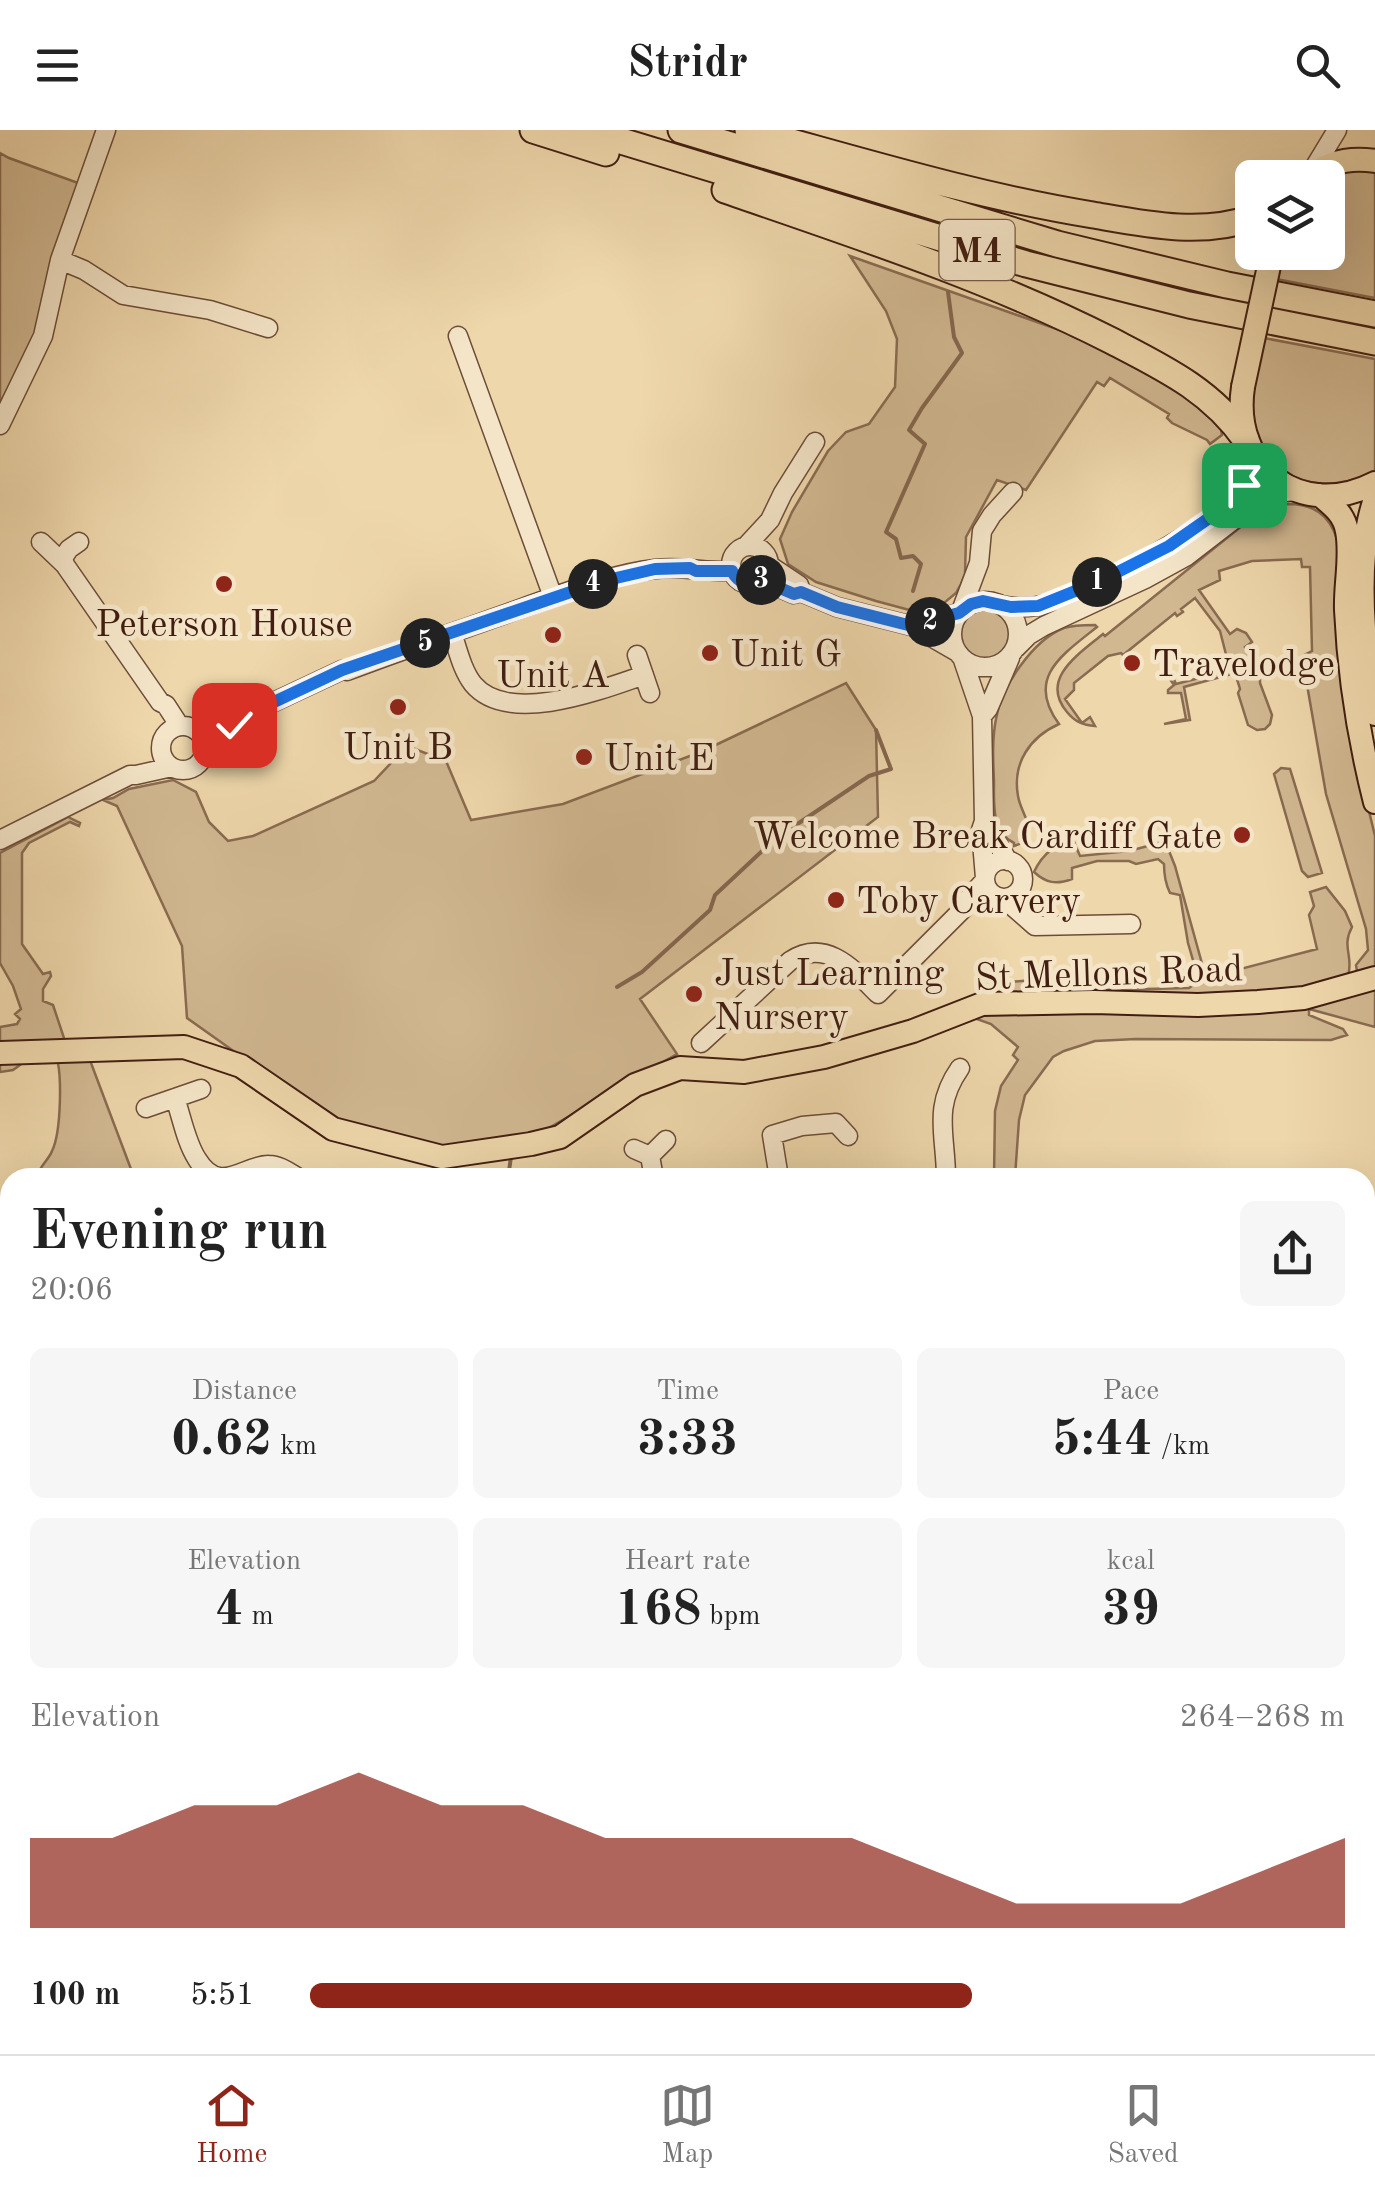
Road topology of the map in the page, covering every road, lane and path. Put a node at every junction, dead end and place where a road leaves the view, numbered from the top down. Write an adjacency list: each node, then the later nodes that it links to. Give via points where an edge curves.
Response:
1 (106, 130): 10 (street)
2 (533, 130): 18 (highway, via 727,191 1027,300 1189,383 1220,407)
3 (586, 130): 15 (highway, M4, via 1026,264 1189,306)
4 (681, 130): 12 (highway, M4, via 1056,244)
5 (748, 130): 9 (highway, via 1066,210 1183,227)
6 (1338, 130): 7 (street); 8 (street, via 1344,146)
7 (1319, 160)
8 (1366, 160)
9 (1235, 222)
10 (60, 260): 13 (street, via 123,294); 16 (street, via 43,336)
11 (1268, 270): 18 (main road, bridge, via 1243,387)
12 (1375, 314)
13 (268, 328)
14 (458, 336): 30 (street)
15 (1375, 342)
16 (0, 425)
17 (815, 442): 23 (street)
18 (1248, 445): 21 (main road, via 1272,476); 31 (street, via 1250,469 1241,488 1169,546 1047,604)
19 (1375, 483): 21 (main road, via 1349,494)
20 (1012, 492): 27 (street, via 986,524)
21 (1311, 493): 35 (street, via 1262,498 1188,556 1044,626); 47 (main road, via 1340,514 1347,530 1350,674)
22 (1375, 499): 39 (main road, via 1364,592)
23 (770, 520): 26 (street); 29 (street)
24 (41, 542): 28 (street)
25 (79, 542): 28 (street, via 63,558)
26 (738, 557): 29 (street, via 754,546); 29 (street, via 746,584); 30 (street, via 696,571 632,573)
27 (979, 563): 31 (street); 32 (street)
28 (66, 566): 38 (street)
29 (765, 566): 33 (street, via 837,607)
30 (553, 598): 34 (street)
31 (999, 604): 32 (street, via 983,601); 35 (street, via 1018,628)
32 (960, 612): 33 (street); 37 (street, via 952,634)
33 (912, 626): 37 (street)
34 (452, 634): 36 (street, via 473,684 504,702 647,684); 41 (street, via 342,670)
35 (1013, 653): 37 (street, via 987,668); 40 (street)
36 (637, 655)
37 (960, 656): 40 (street)
38 (160, 702): 42 (street); 43 (street)
39 (1375, 714)
40 (982, 716): 48 (street)
41 (238, 719): 42 (street); 44 (street)
42 (186, 726): 43 (street, via 172,727); 44 (street, via 203,736)
43 (161, 743): 45 (street, via 161,756); 46 (street)
44 (205, 750): 45 (street, via 198,776)
45 (172, 767): 46 (street)
46 (130, 775): 49 (street)
47 (1375, 802)
48 (984, 821): 50 (street); 51 (street)
49 (0, 840)
50 (1008, 861): 51 (street, via 991,866); 52 (street)
51 (985, 879): 53 (street); 54 (street)
52 (1022, 882): 53 (street, via 1016,893); 55 (street)
53 (1001, 898): 54 (street); 55 (street, via 1030,923)
54 (964, 908): 58 (street, via 872,999 848,964 804,954)
55 (1048, 925): 56 (street)
56 (1133, 926)
57 (1375, 978): 59 (main road, St Mellons Road, via 1304,998 1258,1002 982,1004 824,1057 744,1072 680,1068 634,1086 560,1137 442,1157 333,1129 241,1066 184,1047)
58 (701, 1043)
59 (0, 1053)
60 (950, 1074): 69 (street, via 941,1117)
61 (202, 1089): 62 (street)
62 (175, 1098): 63 (street); 66 (street)
63 (146, 1108)
64 (842, 1121): 68 (street, via 768,1129)
65 (666, 1140): 67 (street, via 642,1152)
66 (205, 1168)
67 (649, 1168)
68 (777, 1168)
69 (945, 1168)

